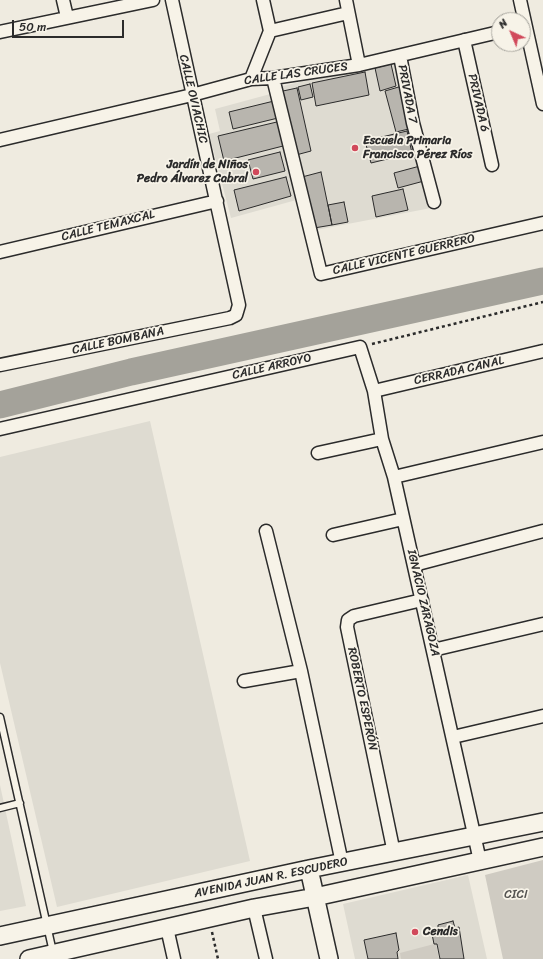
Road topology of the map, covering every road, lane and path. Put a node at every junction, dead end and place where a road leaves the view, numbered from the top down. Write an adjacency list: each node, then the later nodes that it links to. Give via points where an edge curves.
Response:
1 (63, 0): 9 (street)
2 (153, 0): 9 (street)
3 (172, 0): 19 (street, CALLE OVIACHIC)
4 (263, 0): 10 (street)
5 (346, 0): 8 (street)
6 (520, 0): 7 (street)
7 (522, 12)
8 (348, 13): 10 (street); 16 (street)
9 (67, 17): 11 (street)
10 (270, 31): 18 (street)
11 (0, 32)
12 (491, 34): 13 (street, CALLE LAS CRUCES)
13 (464, 40): 15 (street, CALLE LAS CRUCES); 22 (street, PRIVADA 6)
14 (530, 52): 20 (street)
15 (400, 56): 16 (street, CALLE LAS CRUCES); 24 (street, PRIVADA 7, via 413,123)
16 (359, 65): 17 (street, CALLE LAS CRUCES)
17 (273, 78): 18 (street, CALLE LAS CRUCES); 25 (street, CALLE VICENTE GUERRERO, via 321,274)
18 (251, 79): 19 (street, CALLE LAS CRUCES)
19 (192, 95): 21 (street, CALLE LAS CRUCES); 23 (street, CALLE OVIACHIC)
20 (543, 104)
21 (0, 140)
22 (492, 166)
23 (217, 201): 26 (street, CALLE TEMAXCAL); 28 (street, CALLE OVIACHIC, via 238,305)
24 (434, 202)
25 (543, 223)
26 (0, 252)
27 (543, 302): 29 (path)
28 (236, 314): 31 (street, CALLE BOMBANA, via 230,318)
29 (360, 347): 32 (street, IGNACIO ZARAGOZA); 33 (street, CALLE ARROYO)
30 (543, 351): 32 (street, CERRADA CANAL)
31 (0, 365)
32 (374, 391): 34 (street, IGNACIO ZARAGOZA)
33 (0, 429)
34 (382, 439): 36 (street); 37 (street, IGNACIO ZARAGOZA)
35 (543, 442): 37 (street)
36 (318, 454)
37 (394, 478): 38 (street, IGNACIO ZARAGOZA)
38 (403, 519): 41 (street); 42 (street, IGNACIO ZARAGOZA)
39 (266, 531): 46 (street)
40 (543, 531): 42 (street)
41 (333, 535)
42 (414, 565): 43 (street, IGNACIO ZARAGOZA)
43 (422, 600): 45 (street, IGNACIO ZARAGOZA); 56 (street, ROBERTO ESPERÓN, via 354,616 348,620 347,627)
44 (543, 624): 45 (street)
45 (433, 650): 50 (street, IGNACIO ZARAGOZA)
46 (301, 671): 47 (street); 58 (street)
47 (244, 680)
48 (543, 716): 50 (street)
49 (0, 717): 51 (lane)
50 (453, 737): 54 (street, IGNACIO ZARAGOZA)
51 (20, 804): 52 (lane); 64 (lane)
52 (0, 808)
53 (543, 822): 54 (main road, AVENIDA JUAN R. ESCUDERO)
54 (475, 836): 56 (main road, AVENIDA JUAN R. ESCUDERO); 57 (street, IGNACIO ZARAGOZA)
55 (543, 848): 57 (main road)
56 (394, 853): 58 (main road, AVENIDA JUAN R. ESCUDERO)
57 (480, 861): 61 (main road)
58 (342, 862): 59 (main road, AVENIDA JUAN R. ESCUDERO)
59 (309, 869): 60 (main road, AVENIDA JUAN R. ESCUDERO); 61 (main road)
60 (204, 892): 63 (main road); 64 (main road, AVENIDA JUAN R. ESCUDERO)
61 (315, 897): 62 (main road); 73 (main road)
62 (254, 908): 63 (main road); 72 (street)
63 (209, 918): 65 (main road); 71 (path)
64 (48, 925): 66 (main road, AVENIDA JUAN R. ESCUDERO); 67 (lane)
65 (167, 928): 68 (main road); 70 (street)
66 (0, 936)
67 (53, 953): 68 (main road); 69 (main road)
68 (78, 953)
69 (29, 959)
70 (174, 959)
71 (218, 959)
72 (266, 959)
73 (329, 959)

